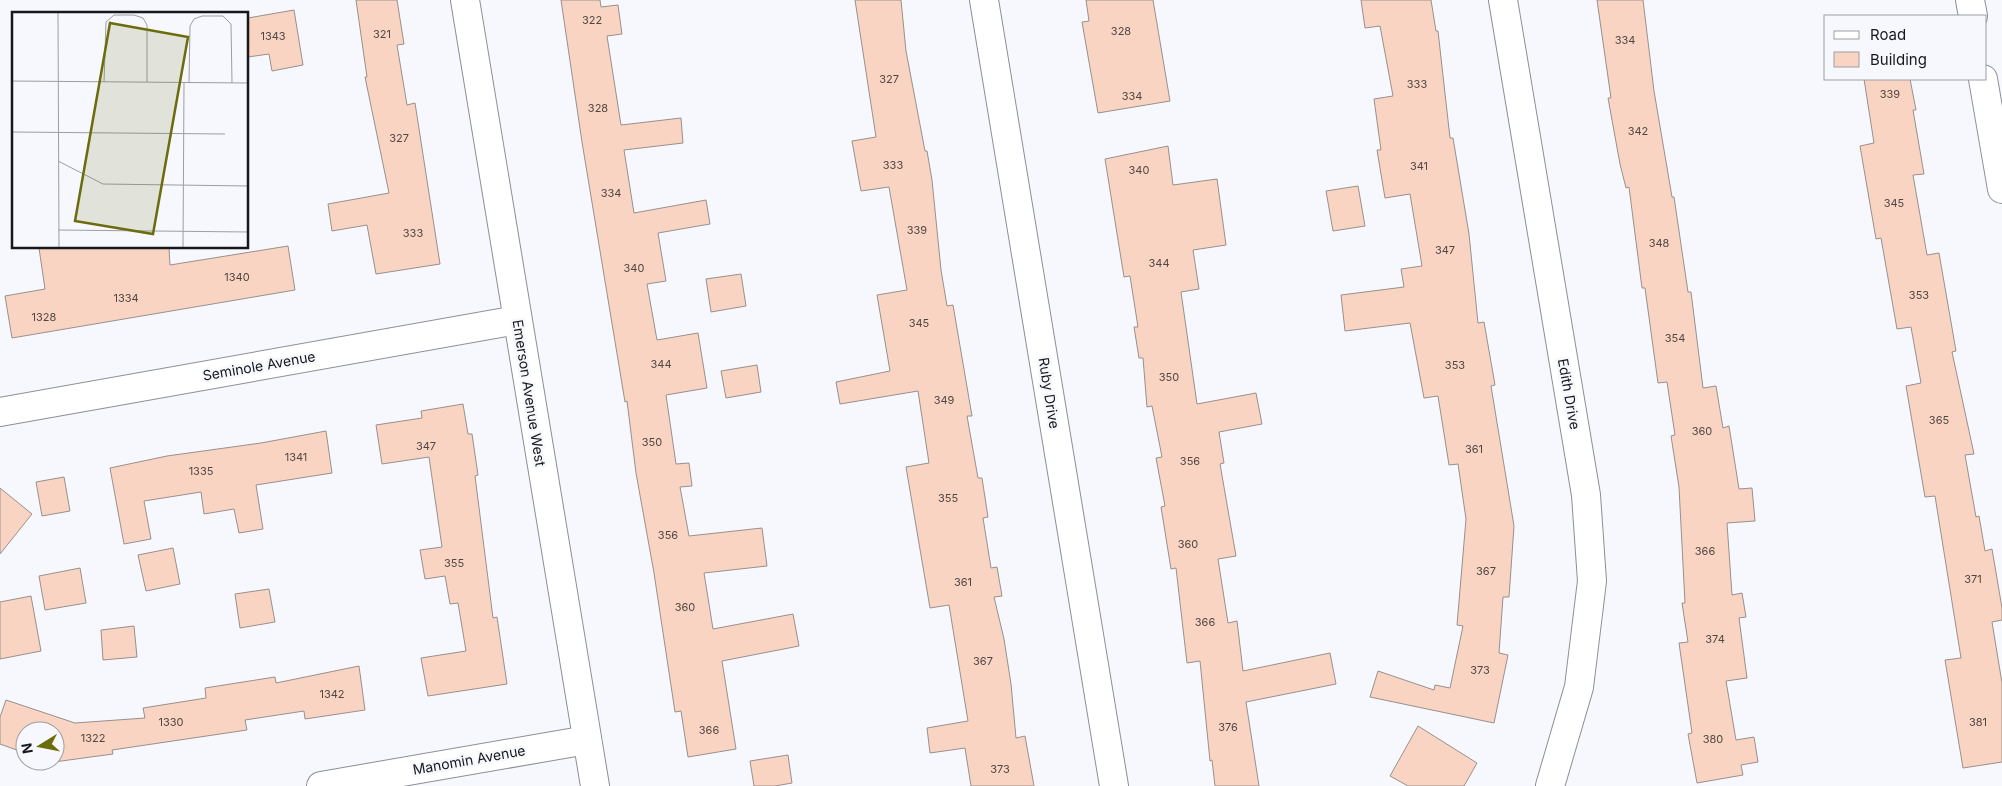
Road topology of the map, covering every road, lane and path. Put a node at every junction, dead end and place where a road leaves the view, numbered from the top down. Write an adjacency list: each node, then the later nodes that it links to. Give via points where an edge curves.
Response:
1 (464, 0): 8 (street, Emerson Avenue West)
2 (984, 0): 13 (street, Ruby Drive)
3 (1503, 0): 14 (street, Edith Drive, via 1586,495 1592,581 1579,686)
4 (1970, 0): 5 (street)
5 (1973, 15)
6 (1983, 80): 7 (street)
7 (2002, 188)
8 (517, 320): 9 (street, Seminole Avenue); 10 (street, Emerson Avenue West)
9 (0, 412)
10 (587, 740): 11 (street, Manomin Avenue); 12 (street, Emerson Avenue West)
11 (321, 786)
12 (595, 786)
13 (1114, 786)
14 (1550, 786)

